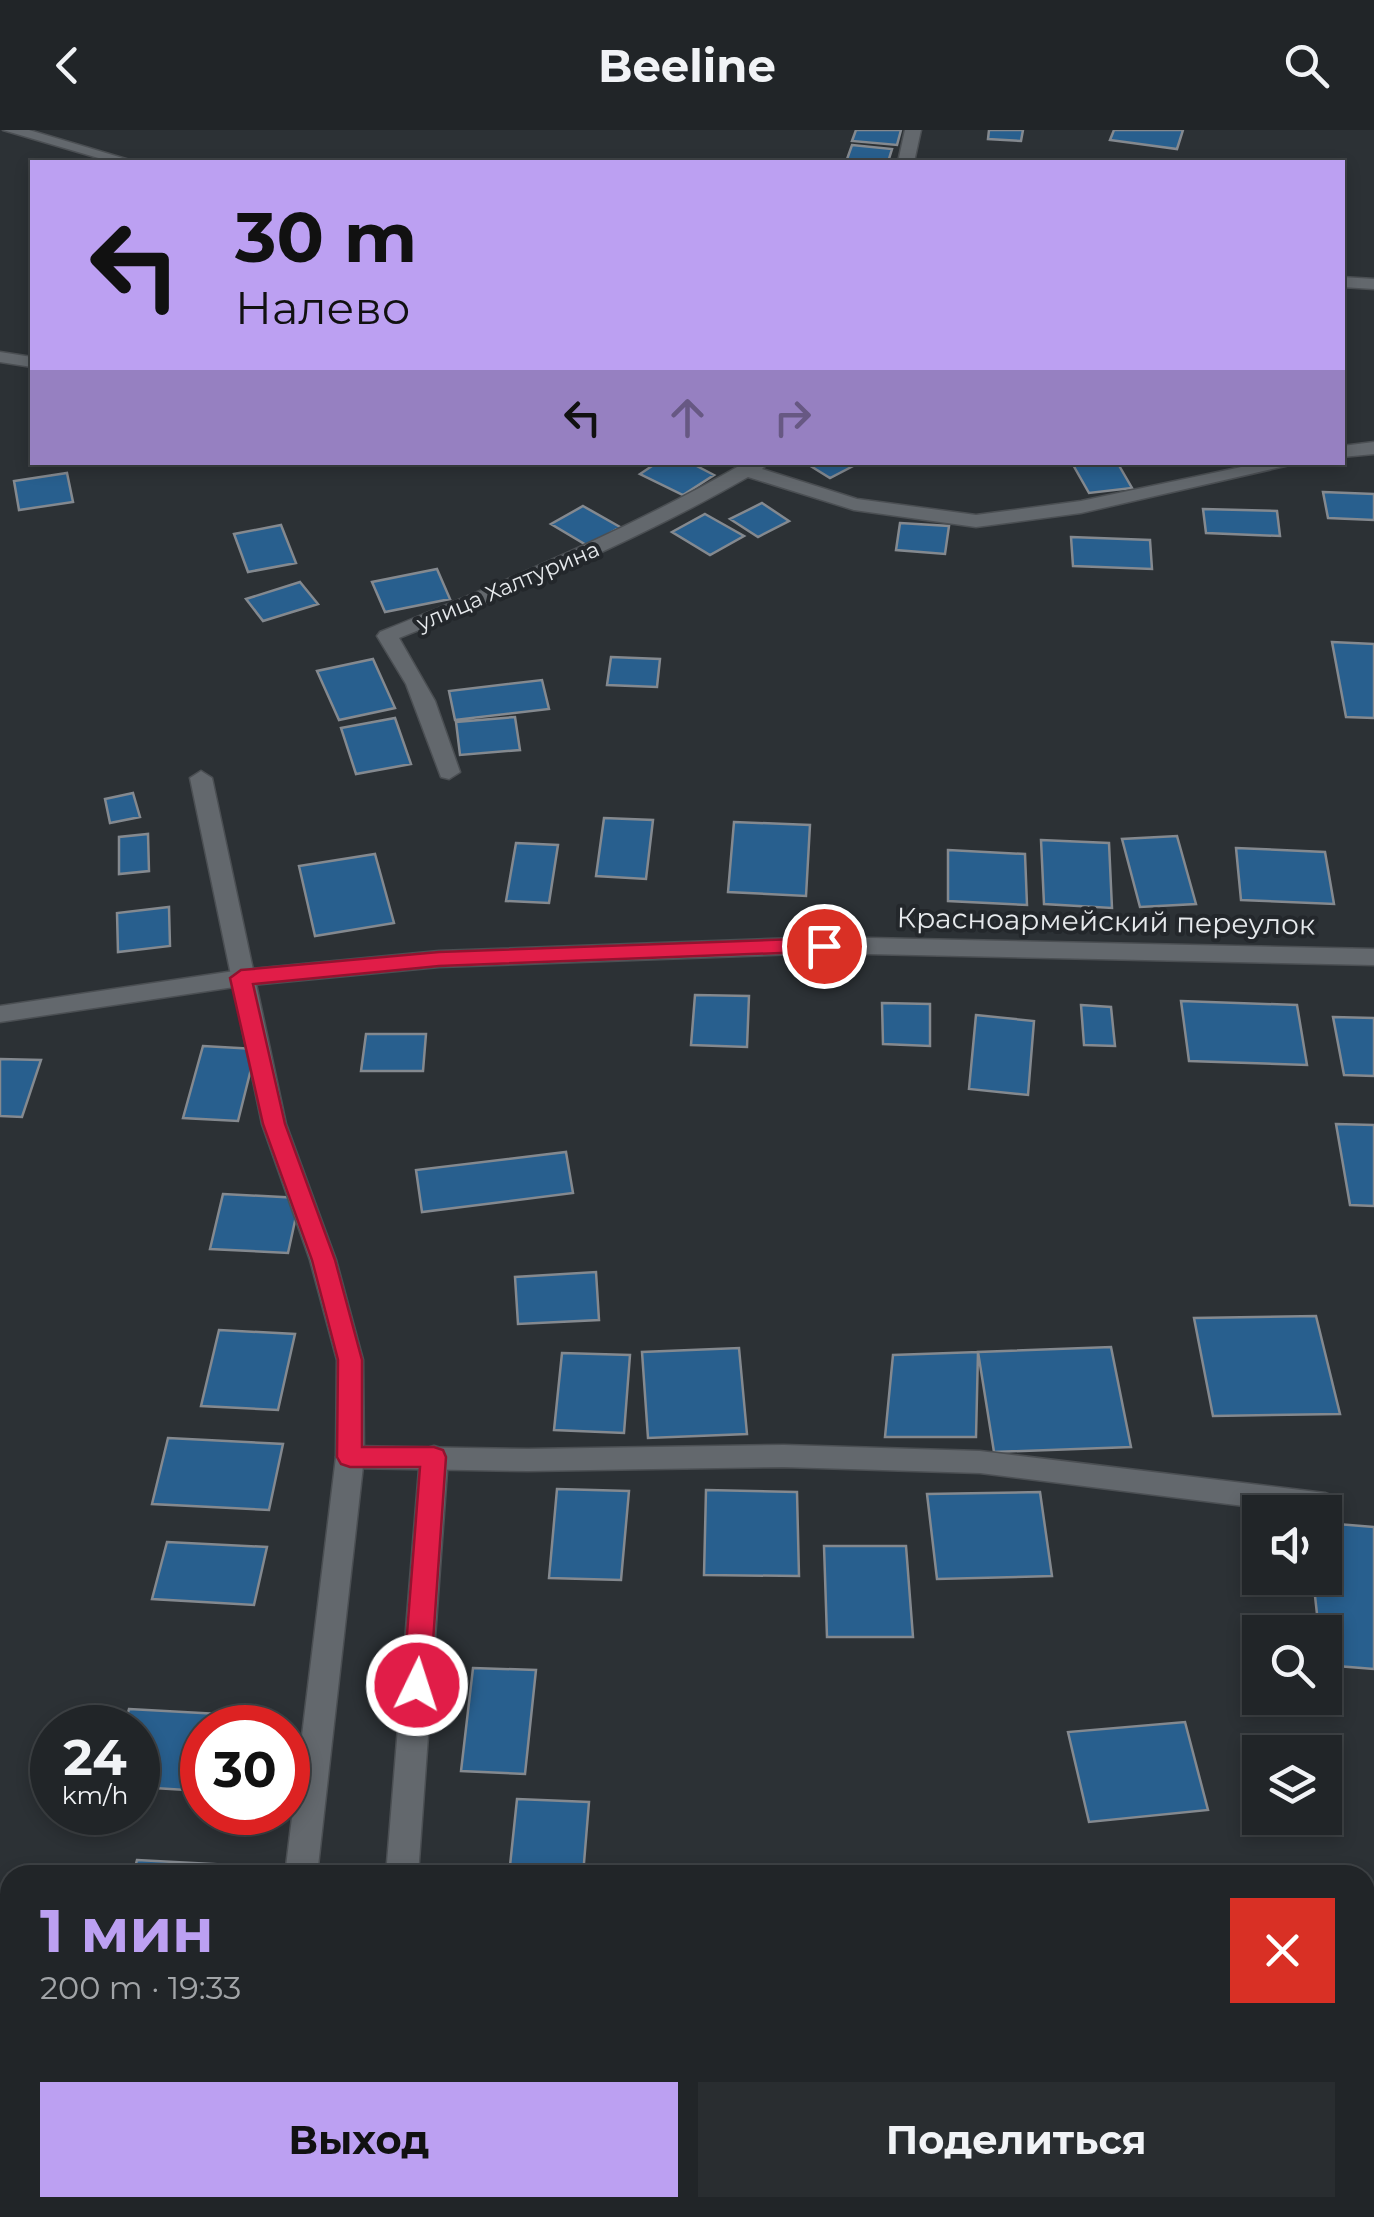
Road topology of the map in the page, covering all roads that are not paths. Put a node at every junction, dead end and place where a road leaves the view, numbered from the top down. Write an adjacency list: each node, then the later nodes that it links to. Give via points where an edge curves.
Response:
1 (10, 130): 3 (street)
2 (913, 130): 4 (street)
3 (121, 160)
4 (906, 160)
5 (1345, 282): 6 (street)
6 (1374, 284)
7 (0, 357): 8 (street)
8 (30, 362)
9 (1374, 448): 10 (street)
10 (1345, 452)
11 (1280, 465): 12 (street, via 1081,507 976,521 854,504)
12 (755, 467): 13 (street, улица Халтурина, via 563,565 387,636 429,708)
13 (448, 772)
14 (202, 778): 16 (street)
15 (1374, 957): 16 (street, Красноармейский переулок, via 824,946 439,959)
16 (241, 978): 17 (street, Красноармейский переулок); 18 (street, via 274,1124 324,1260 350,1360)
17 (0, 1014)
18 (350, 1457): 19 (street); 21 (street)
19 (434, 1457): 20 (street, via 980,1462); 22 (street)
20 (1242, 1495)
21 (301, 1865)
22 (403, 1865)

